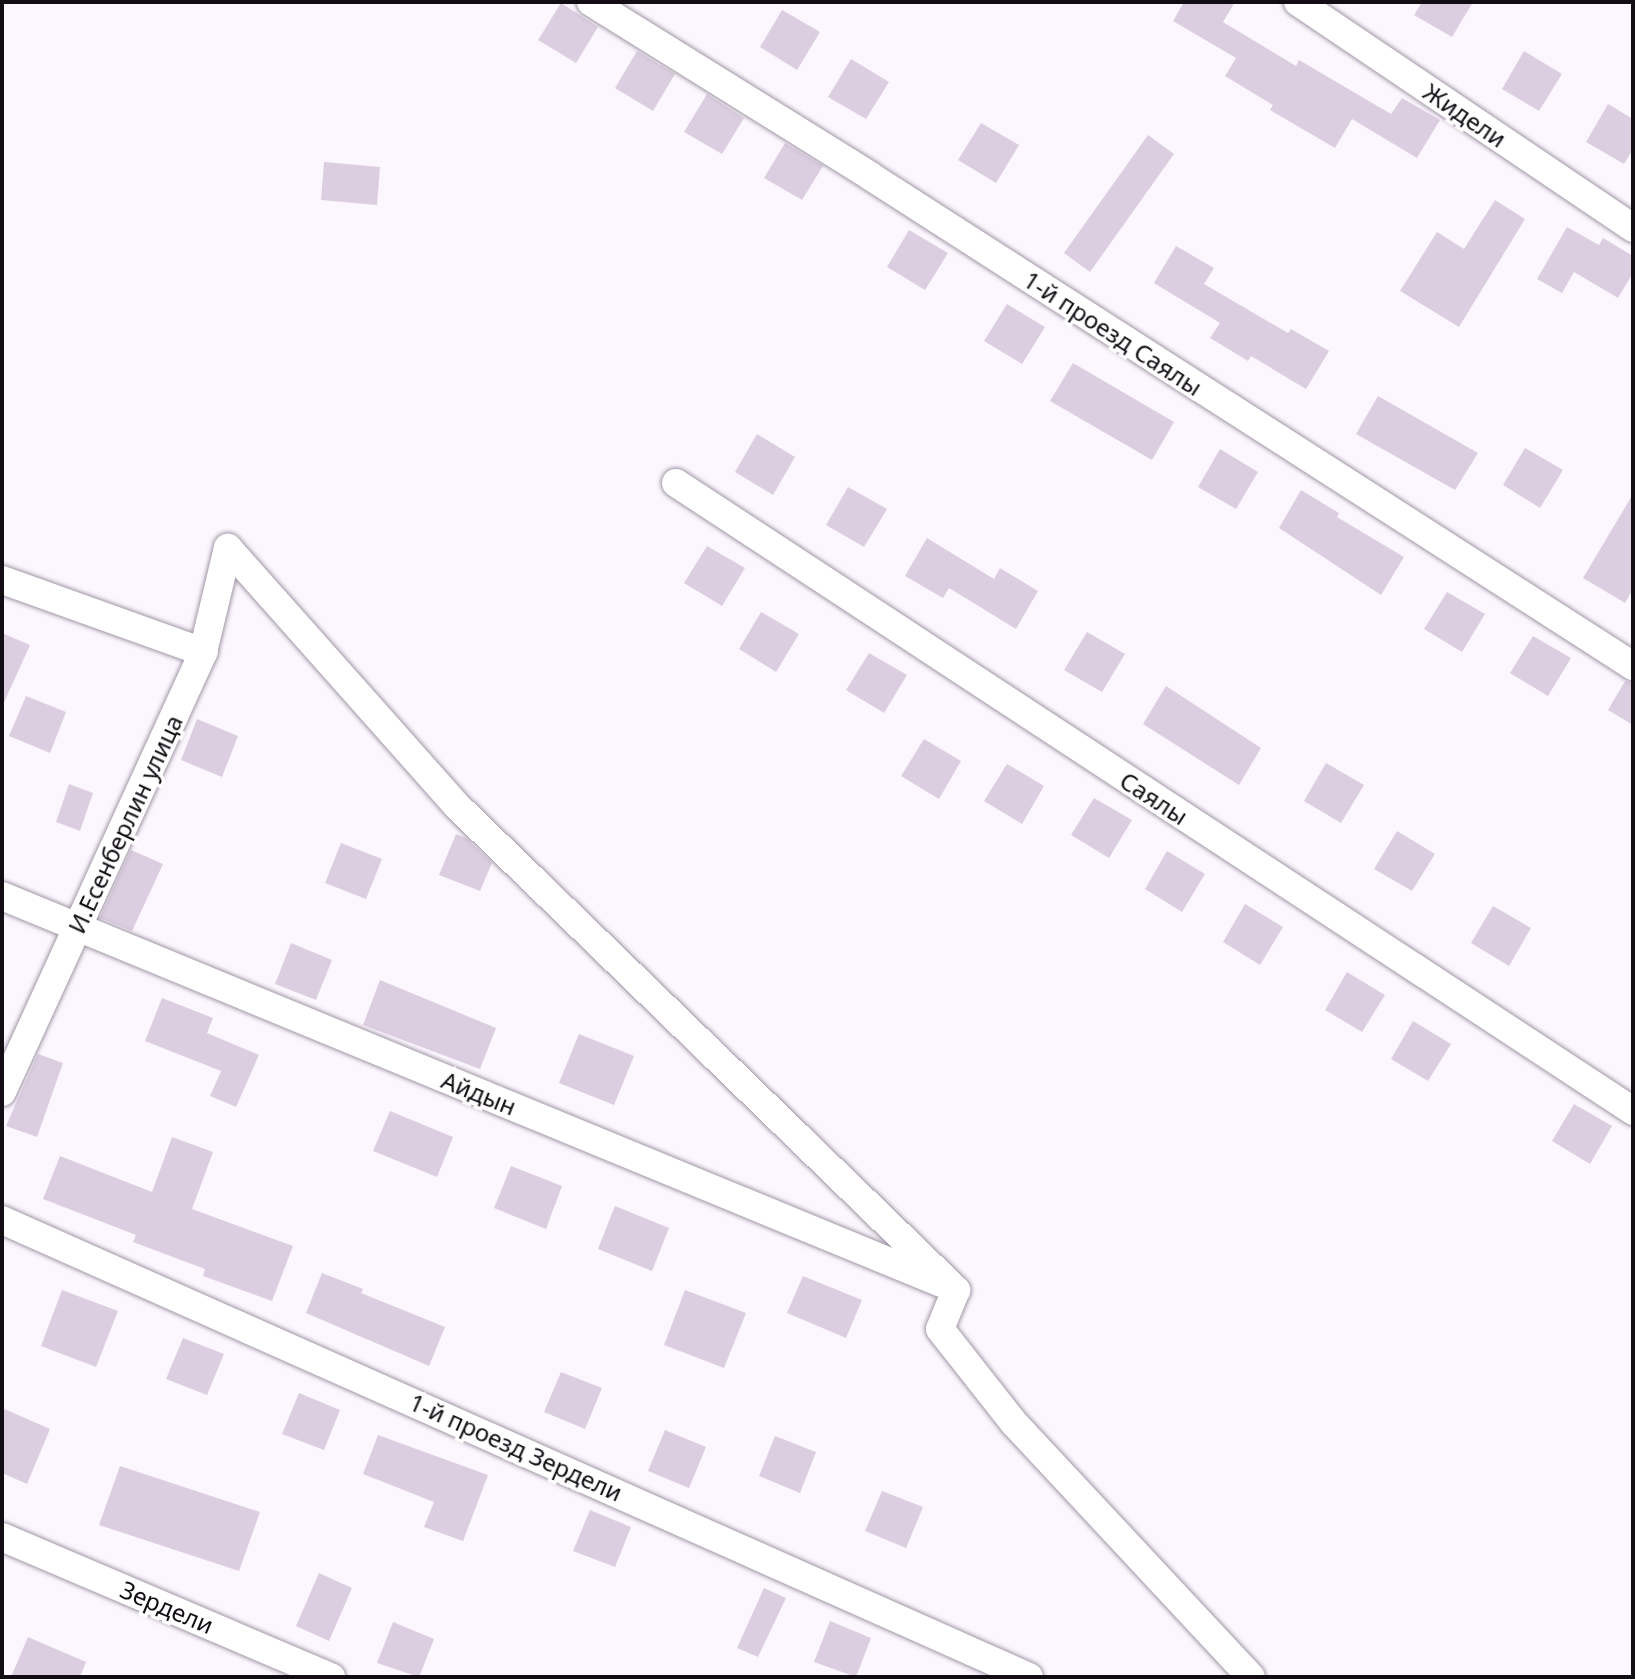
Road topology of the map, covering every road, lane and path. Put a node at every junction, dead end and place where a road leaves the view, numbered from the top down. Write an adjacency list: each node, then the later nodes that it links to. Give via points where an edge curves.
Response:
1 (591, 2): 7 (street, 1-й проезд Саялы)
2 (1298, 2): 3 (street, Жидели)
3 (1633, 228)
4 (676, 483): 11 (street, Саялы)
5 (2, 580): 6 (street)
6 (203, 652): 9 (street, И.Есенберлин улица); 13 (street, И.Есенберлин улица, via 228,548 456,805)
7 (1633, 666)
8 (2, 896): 9 (street, Айдын)
9 (78, 927): 10 (street, И.Есенберлин улица); 13 (street, Айдын)
10 (2, 1092)
11 (1633, 1111)
12 (2, 1220): 16 (street, 1-й проезд Зердели)
13 (956, 1290): 17 (street, via 940,1329 1014,1423)
14 (2, 1537): 15 (street, Зердели)
15 (331, 1677)
16 (1029, 1677)
17 (1251, 1677)

